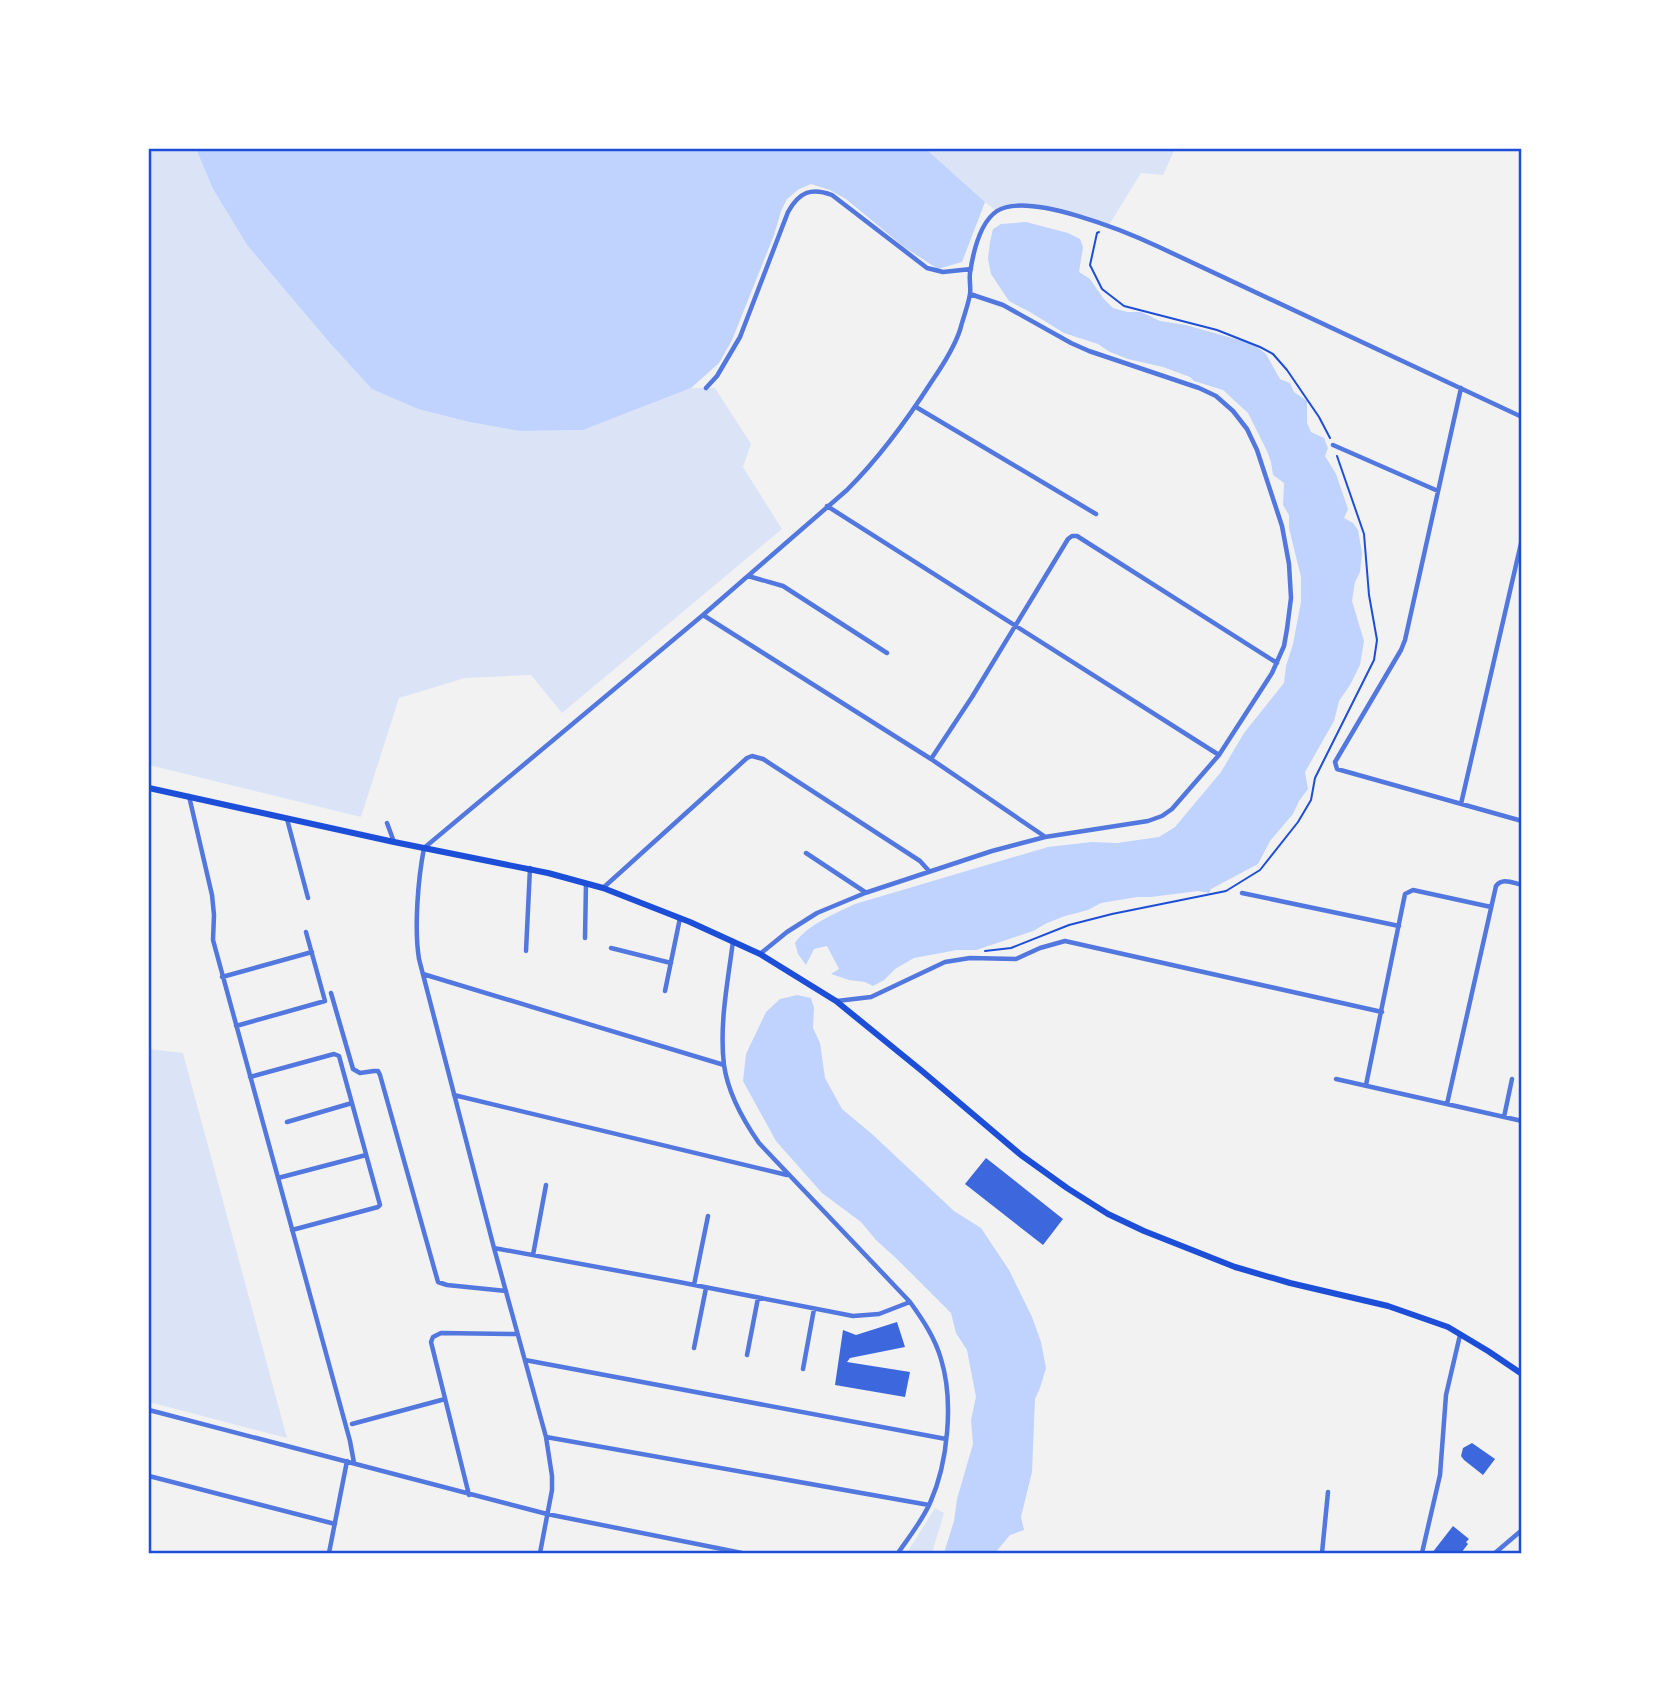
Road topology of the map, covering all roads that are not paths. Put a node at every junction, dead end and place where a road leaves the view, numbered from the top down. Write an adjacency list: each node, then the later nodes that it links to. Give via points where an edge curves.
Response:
1 (971, 269): 2 (street); 3 (street, via 943,272 927,268 832,195 808,192 788,212 740,337); 4 (street, via 979,236 997,211 1029,205 1086,218 1153,244)
2 (970, 294): 5 (street, via 946,361); 16 (street, via 1003,305 1089,351 1199,388 1233,411 1257,450 1282,526 1289,564 1291,598)
3 (706, 388)
4 (1461, 388): 6 (street); 8 (street)
5 (916, 407): 9 (street, via 863,474); 10 (street)
6 (1522, 417)
7 (1334, 445): 8 (street)
8 (1438, 491): 21 (street, via 1405,640 1335,767)
9 (827, 506): 12 (street); 14 (street)
10 (1096, 514)
11 (1522, 539): 21 (street)
12 (748, 576): 13 (street); 15 (street, via 783,586)
13 (703, 615): 18 (street); 27 (street)
14 (1015, 626): 16 (street, via 1068,539 1077,536); 17 (street); 18 (street)
15 (887, 653)
16 (1277, 663): 17 (street)
17 (1219, 755): 25 (street, via 1162,816)
18 (931, 759): 25 (street)
19 (149, 788): 20 (main road)
20 (189, 796): 22 (main road); 49 (street, via 212,895 213,940)
21 (1461, 804): 23 (street)
22 (287, 819): 26 (main road); 36 (street)
23 (1522, 821)
24 (387, 823): 26 (street)
25 (1045, 837): 30 (street)
26 (394, 842): 27 (main road)
27 (424, 848): 29 (main road); 48 (street, via 417,925)
28 (806, 853): 34 (street)
29 (530, 868): 31 (main road); 44 (street)
30 (929, 871): 33 (street, via 752,756); 34 (street)
31 (586, 883): 33 (main road); 41 (street)
32 (1522, 885): 37 (street, via 1498,882)
33 (603, 888): 38 (main road)
34 (865, 893): 46 (street, via 817,913)
35 (1242, 893): 39 (street)
36 (308, 898)
37 (1491, 908): 39 (street, via 1410,890 1404,897); 62 (street)
38 (680, 918): 42 (main road); 47 (street)
39 (1399, 926): 53 (street)
40 (306, 933): 45 (street)
41 (585, 938)
42 (733, 941): 46 (main road); 55 (street, via 724,1010)
43 (611, 948): 47 (street)
44 (526, 951)
45 (312, 952): 49 (street); 54 (street, via 325,1001)
46 (760, 954): 52 (main road)
47 (671, 963): 50 (street)
48 (423, 974): 55 (street); 60 (street)
49 (222, 977): 54 (street)
50 (665, 990)
51 (331, 993): 76 (street, via 354,1069 380,1074 438,1282)
52 (836, 1001): 53 (street, via 871,998 945,962 1016,959 1065,941); 81 (main road, via 1021,1155 1108,1214 1235,1267 1388,1306)
53 (1382, 1012): 59 (street)
54 (236, 1026): 56 (street)
55 (724, 1065): 67 (street, via 741,1115)
56 (250, 1077): 61 (street, via 337,1054); 68 (street)
57 (1336, 1079): 59 (street)
58 (1512, 1079): 63 (street)
59 (1366, 1085): 62 (street)
60 (454, 1096): 67 (street); 72 (street)
61 (352, 1103): 65 (street); 66 (street)
62 (1447, 1104): 63 (street)
63 (1504, 1117): 64 (street)
64 (1522, 1121)
65 (287, 1122)
66 (366, 1155): 68 (street); 71 (street, via 380,1205)
67 (788, 1175): 78 (street)
68 (278, 1178): 71 (street)
69 (546, 1185): 73 (street)
70 (708, 1216): 74 (street)
71 (292, 1230): 93 (street)
72 (494, 1248): 73 (street); 76 (street)
73 (533, 1255): 74 (street)
74 (694, 1285): 75 (street)
75 (706, 1287): 77 (street); 82 (street)
76 (506, 1291): 80 (street)
77 (758, 1298): 79 (street); 83 (street)
78 (910, 1302): 79 (street, via 861,1317); 91 (street, via 941,1359 947,1398)
79 (814, 1309): 85 (street)
80 (518, 1334): 84 (street); 87 (street, via 441,1333 433,1338 431,1346)
81 (1460, 1334): 86 (main road); 106 (street, via 1446,1395 1440,1475)
82 (694, 1348)
83 (747, 1355)
84 (524, 1360): 90 (street); 91 (street)
85 (803, 1369)
86 (1522, 1374)
87 (445, 1399): 89 (street); 96 (street)
88 (149, 1410): 92 (street)
89 (352, 1424)
90 (546, 1437): 97 (street); 98 (street, via 552,1476)
91 (946, 1439): 97 (street)
92 (347, 1461): 93 (street); 99 (street)
93 (354, 1463): 96 (street)
94 (149, 1476): 99 (street)
95 (1328, 1492): 105 (street)
96 (469, 1495): 98 (street)
97 (929, 1505): 104 (street)
98 (547, 1514): 102 (street); 103 (street)
99 (335, 1524): 101 (street)
100 (1522, 1530): 107 (street)
101 (329, 1553)
102 (540, 1553)
103 (742, 1553)
104 (898, 1553)
105 (1322, 1553)
106 (1422, 1553)
107 (1495, 1553)

